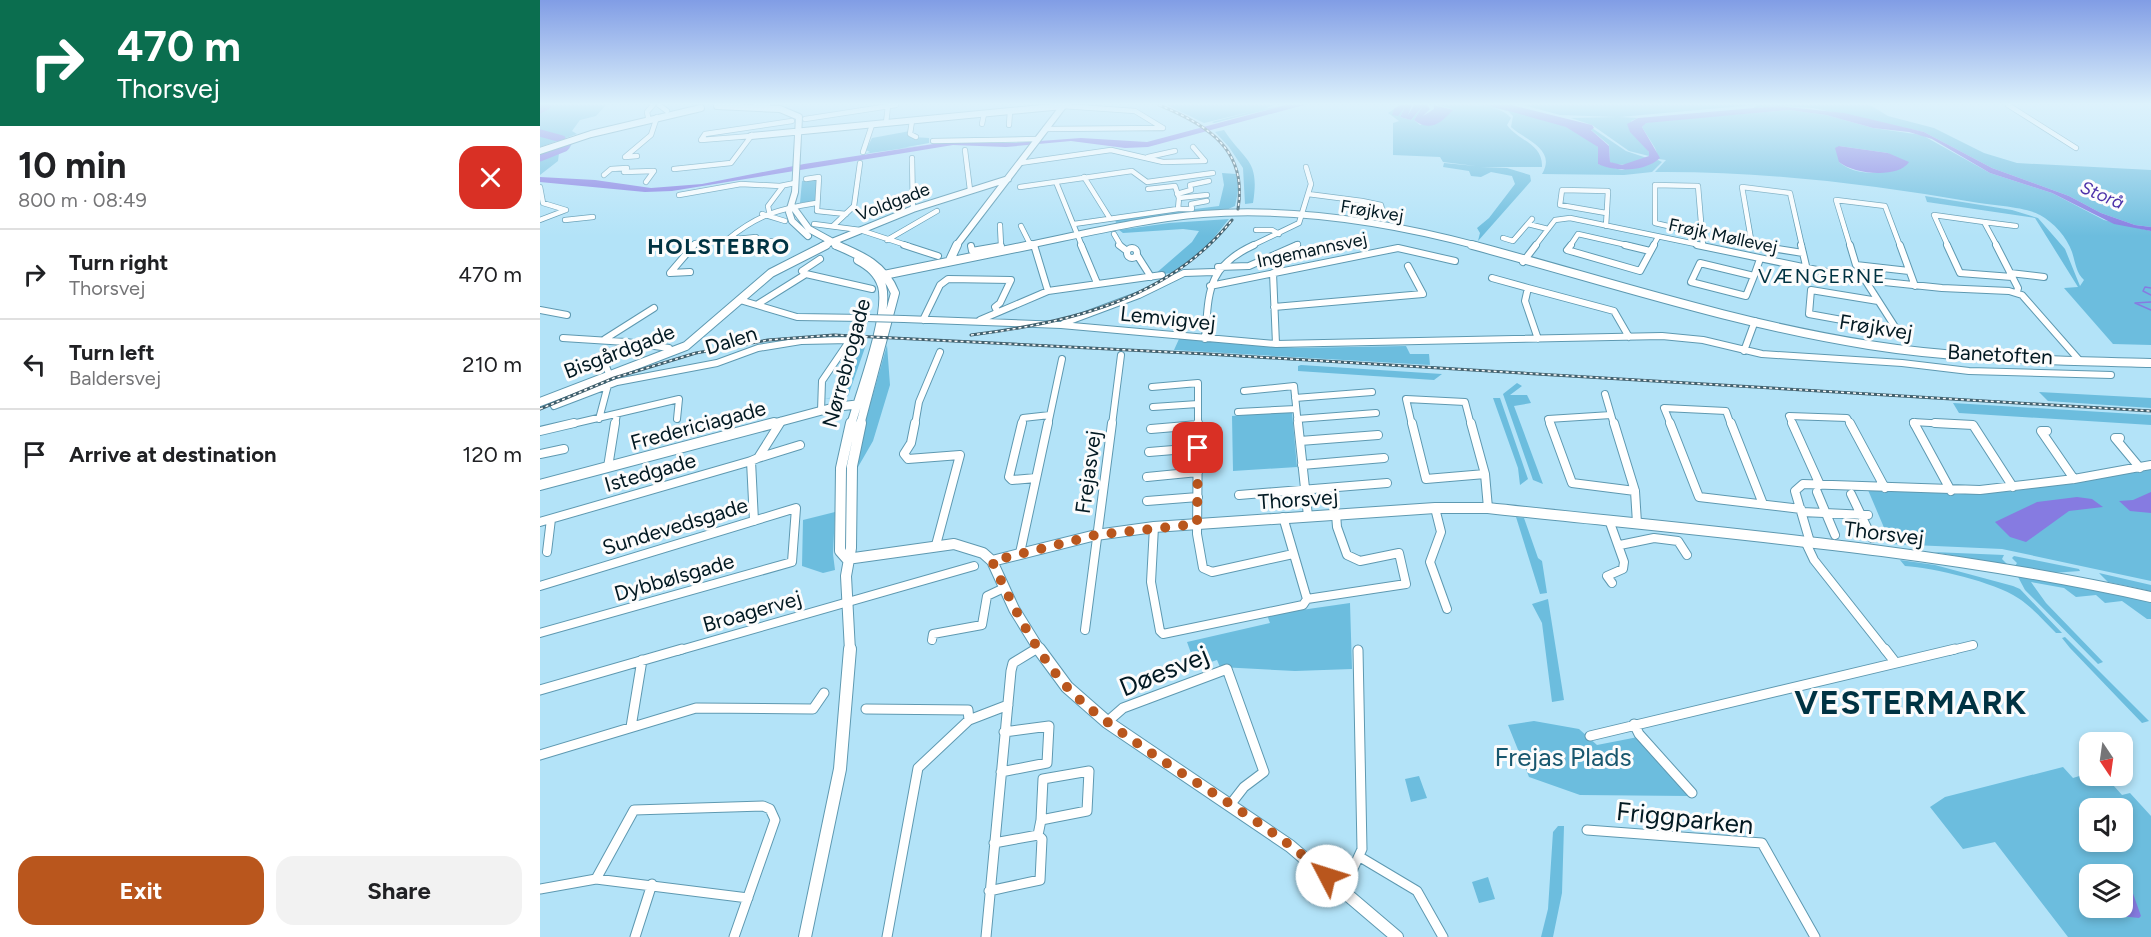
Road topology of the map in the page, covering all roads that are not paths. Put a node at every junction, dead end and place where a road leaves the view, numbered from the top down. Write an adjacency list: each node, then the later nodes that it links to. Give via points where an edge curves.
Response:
1 (635, 149): 15 (street, via 625,157 638,156)
2 (742, 149): 16 (street, via 731,163)
3 (798, 149): 25 (street)
4 (864, 149): 9 (street)
5 (1031, 149): 13 (street)
6 (1194, 149): 11 (street, via 1205,161 1163,162)
7 (965, 150): 30 (street)
8 (1175, 151): 11 (street)
9 (863, 152)
10 (912, 158): 41 (street)
11 (1146, 158): 13 (street, via 1111,150)
12 (860, 163): 47 (street, via 854,206)
13 (1020, 164): 20 (street)
14 (1305, 167): 31 (street, via 1311,184)
15 (627, 168): 18 (street, via 611,169); 22 (street, via 624,172 654,171)
16 (674, 169)
17 (1213, 173): 19 (street, via 1147,182 1132,171)
18 (604, 175)
19 (1084, 177): 23 (street); 50 (street)
20 (1008, 178): 30 (street, Voldgade); 84 (street, via 953,250)
21 (806, 179): 38 (street, via 819,177)
22 (646, 182)
23 (1056, 182): 28 (street); 55 (street)
24 (1209, 182): 34 (street, via 1194,183 1191,190)
25 (795, 183): 27 (street); 39 (street)
26 (540, 186): 37 (street)
27 (783, 186): 32 (street, via 747,183); 43 (street, via 768,206)
28 (1020, 187)
29 (1148, 189): 34 (street, via 1175,186)
30 (970, 190): 41 (street, Voldgade)
31 (1308, 194): 36 (street); 48 (street)
32 (679, 195)
33 (1207, 195): 34 (street)
34 (1178, 196): 40 (street)
35 (1207, 201): 40 (street, via 1191,204 1192,209)
36 (1362, 201)
37 (542, 204): 42 (street)
38 (816, 204): 39 (street); 47 (street, via 817,211 822,213)
39 (793, 207): 43 (street); 73 (street, Nørrebrogade, via 789,212 798,228)
40 (1178, 208): 50 (street)
41 (913, 209): 62 (street, Voldgade)
42 (566, 210): 49 (street, via 569,214 565,220); 51 (street)
43 (770, 211): 46 (street)
44 (937, 211): 71 (street)
45 (1606, 213): 45 (street, via 1608,191 1562,190 1560,205); 59 (street)
46 (762, 214): 52 (street); 70 (street)
47 (846, 214): 57 (street)
48 (1302, 216): 65 (street, via 1294,227); 67 (street, Frøjkvej, via 1222,217 1131,225); 83 (street, Frøjkvej, via 1389,228)
49 (593, 217)
50 (1109, 217): 55 (street)
51 (540, 220)
52 (785, 221)
53 (1984, 222): 60 (street); 97 (street); 97 (street, via 1934,214 1960,273)
54 (814, 224): 57 (street)
55 (1074, 224): 67 (street)
56 (1000, 225): 78 (street)
57 (833, 226): 62 (street)
58 (1021, 226): 74 (street)
59 (1606, 226): 61 (street, Frøjk Møllevej, via 1563,218 1555,220); 68 (street, Frøjk Møllevej)
60 (2016, 226)
61 (1548, 229): 69 (street, via 1530,221 1513,241); 83 (street)
62 (860, 230): 71 (street); 73 (street, Voldgade)
63 (1256, 230): 65 (street)
64 (1114, 234): 100 (street, via 1127,256 1137,255)
65 (1279, 234): 88 (street, via 1240,250)
66 (1702, 234): 66 (street, via 1698,186 1655,185 1655,224); 77 (street)
67 (1077, 235): 74 (street, Frøjkvej); 105 (street)
68 (1658, 237): 77 (street, Frøjk Møllevej); 79 (street)
69 (1503, 238)
70 (727, 240): 72 (street, via 756,237 756,241); 90 (street, via 695,243 670,273)
71 (887, 240): 81 (street)
72 (773, 242)
73 (827, 244): 95 (street, Nørrebrogade, via 872,261); 99 (street, Nørrebrogade, via 862,261); 112 (street, Bisgårdgade, via 771,273)
74 (1032, 244): 78 (street, Frøjkvej); 110 (street)
75 (1298, 244): 88 (street, via 1267,260)
76 (971, 246): 78 (street, Frøjkvej, via 972,251)
77 (1703, 247): 85 (street, Frøjk Møllevej)
78 (1001, 248): 84 (street, Frøjkvej)
79 (1650, 251): 79 (street, via 1640,271 1567,250 1582,234)
80 (1804, 253): 80 (street, via 1790,192 1742,187 1752,245); 89 (street)
81 (938, 256)
82 (820, 259): 93 (street, via 802,271)
83 (1526, 259): 103 (street, Frøjkvej); 103 (street, Frøjkvej)
84 (950, 260): 95 (street, Frøjkvej)
85 (1760, 260): 89 (street, Frøjk Møllevej); 98 (street)
86 (1455, 261): 94 (street, Ingemannsvej, via 1398,248)
87 (1408, 266): 115 (street, via 1423,294)
88 (1218, 267): 91 (street)
89 (1808, 270): 104 (street, Frøjk Møllevej)
90 (690, 272)
91 (1214, 272): 106 (street); 124 (street, via 1184,273 1140,298)
92 (1909, 272): 92 (street, via 1885,206 1836,200 1856,265); 107 (street)
93 (806, 273): 109 (street); 114 (street)
94 (1273, 273): 106 (street, Ingemannsvej); 115 (street)
95 (888, 275): 99 (street, Frøjkvej); 151 (street, Nørrebrogade, via 895,293 894,304)
96 (1162, 275): 100 (street)
97 (2011, 275): 101 (street); 111 (street)
98 (1754, 276): 98 (street, via 1746,297 1691,282 1700,263)
99 (880, 277): 151 (street, Nørrebrogade, via 883,316)
100 (1150, 277): 105 (street)
101 (2044, 277)
102 (1492, 278): 108 (street)
103 (1603, 280): 123 (street, Frøjkvej)
104 (1864, 280): 107 (street, Frøjk Møllevej); 113 (street)
105 (1097, 283): 110 (street)
106 (1210, 286): 129 (street)
107 (1915, 286): 111 (street, Frøjk Møllevej)
108 (1528, 288): 126 (street, via 1614,311); 130 (street, via 1525,301)
109 (872, 289)
110 (1048, 291): 118 (street)
111 (2017, 292): 140 (street)
112 (740, 300): 114 (street, Lemvigvej); 142 (street, Bisgårdgade, via 686,346)
113 (1878, 301): 113 (street, via 1897,330 1809,314 1811,290)
114 (758, 304): 120 (street, Lemvigvej, via 797,317)
115 (1274, 307): 134 (street)
116 (654, 308): 128 (street)
117 (540, 310): 119 (street)
118 (997, 311): 121 (street, via 995,307 1011,280 948,279 940,285); 122 (street)
119 (567, 315)
120 (865, 318): 121 (street, Lemvigvej, bridge); 125 (street)
121 (923, 320): 122 (street, Lemvigvej)
122 (977, 321): 124 (street, Lemvigvej)
123 (1755, 321): 136 (street); 140 (street, Frøjkvej, via 1918,352)
124 (1061, 325): 129 (street, Lemvigvej)
125 (858, 329)
126 (1629, 337): 130 (street, Banetoften); 136 (street, Banetoften, via 1681,337)
127 (563, 338): 128 (street)
128 (605, 339): 133 (street)
129 (1206, 339): 134 (street, Lemvigvej)
130 (1538, 339): 132 (street, Banetoften)
131 (850, 340): 144 (street, Dalen, via 768,345 717,363); 156 (street, via 822,381)
132 (1467, 340): 134 (street, Lemvigvej)
133 (626, 342): 135 (street); 142 (street, via 604,362)
134 (1276, 344)
135 (669, 348)
136 (1744, 351): 143 (street, Banetoften, via 1969,371)
137 (940, 352): 222 (street, via 919,402 911,443 904,454 908,459 960,455)
138 (1120, 355): 218 (street, Frejasvej)
139 (1062, 359): 160 (street)
140 (2080, 361): 141 (street, Frøjkvej)
141 (2151, 363)
142 (609, 374): 150 (street, Bisgårdgade)
143 (2110, 375)
144 (608, 385): 153 (street, Dalen); 162 (street)
145 (1152, 387): 152 (street, via 1197,383)
146 (1245, 391): 149 (street, via 1294,386)
147 (1372, 392): 149 (street)
148 (1605, 394): 161 (street)
149 (1295, 398): 155 (street)
150 (540, 402)
151 (861, 404): 156 (street, Fredericiagade); 228 (street, Nørrebrogade, via 841,468 840,550)
152 (1198, 404): 154 (street); 166 (street)
153 (554, 406)
154 (1153, 407)
155 (1296, 409): 157 (street); 164 (street)
156 (821, 411): 165 (street, Fredericiagade)
157 (1238, 412)
158 (1376, 413): 164 (street)
159 (617, 414): 162 (street); 163 (street, via 679,399); 182 (street)
160 (1050, 415): 187 (street); 187 (street, via 1023,418 1009,477)
161 (1611, 415): 195 (street); 195 (street, via 1548,419 1572,483)
162 (599, 419): 168 (street)
163 (677, 419)
164 (1298, 419): 172 (street)
165 (781, 421): 179 (street); 182 (street, Fredericiagade)
166 (1198, 425): 167 (street); 174 (street)
167 (1151, 429)
168 (540, 431)
169 (2047, 431): 188 (street, via 2042,431)
170 (1378, 435): 172 (street)
171 (2120, 438): 183 (street, via 2115,438)
172 (1300, 441): 180 (street)
173 (800, 446): 179 (street, Istedgade)
174 (1198, 448): 176 (street); 184 (street)
175 (564, 449): 177 (street)
176 (1149, 452)
177 (540, 454)
178 (1384, 458): 180 (street)
179 (754, 460): 210 (street, Istedgade); 212 (street)
180 (1302, 465): 193 (street)
181 (2151, 465): 183 (street)
182 (608, 467): 190 (street, Fredericiagade)
183 (2140, 468): 188 (street)
184 (1198, 472): 186 (street); 199 (street)
185 (1485, 474): 185 (street, via 1465,402 1406,399 1426,479); 203 (street)
186 (1147, 477)
187 (1036, 478): 225 (street)
188 (2074, 479): 192 (street)
189 (1387, 483): 193 (street)
190 (540, 485)
191 (1885, 488): 194 (street); 194 (street, via 1847,418 1789,416); 196 (street)
192 (2013, 488): 196 (street); 196 (street, via 1973,425 1913,422)
193 (1305, 489): 198 (street); 208 (street)
194 (1818, 489): 204 (street, via 1803,484 1796,488); 205 (street)
195 (1635, 491): 214 (street)
196 (1951, 491)
197 (1851, 494): 207 (street)
198 (1239, 495)
199 (1198, 497): 200 (street); 215 (street)
200 (1147, 501)
201 (1763, 504): 201 (street, via 1699,497 1664,408 1726,411); 204 (street)
202 (1435, 508): 203 (street, Thorsvej); 206 (street, Thorsvej); 237 (street, via 1441,532 1430,562)
203 (1488, 508): 211 (street, Thorsvej)
204 (1801, 511): 205 (street); 221 (street)
205 (1826, 513): 207 (street); 219 (street)
206 (1336, 514): 208 (street, Thorsvej); 235 (street, via 1347,555 1360,561 1399,553 1406,584)
207 (1864, 515): 220 (street)
208 (1308, 516): 209 (street, Thorsvej)
209 (1283, 517): 215 (street, Thorsvej); 226 (street)
210 (551, 519): 213 (street, Istedgade); 224 (street)
211 (1609, 520): 214 (street, Thorsvej); 223 (street)
212 (754, 521): 217 (street, Sundevedsgade, via 796,508); 232 (street, Sundevedsgade)
213 (540, 522)
214 (1637, 523): 221 (street, Thorsvej)
215 (1197, 524): 216 (street, Thorsvej); 226 (street, via 1203,568 1207,572)
216 (1154, 527): 218 (street, Thorsvej); 235 (street, via 1151,582 1163,634 1303,605)
217 (794, 535): 239 (street, Dybbølsgade, via 792,562)
218 (1096, 535): 225 (street, Thorsvej); 238 (street, Frejasvej)
219 (1835, 535)
220 (1872, 538)
221 (1808, 541): 234 (street, Thorsvej, via 1989,565); 245 (street, via 1814,560)
222 (936, 545): 228 (street); 229 (street, via 966,545)
223 (1620, 545): 227 (street, via 1654,538 1678,541); 231 (street, via 1624,566 1607,576)
224 (547, 552)
225 (1020, 553): 229 (street, Thorsvej)
226 (1293, 554): 235 (street)
227 (1687, 555)
228 (847, 559): 236 (street, Nørrebrogade)
229 (992, 561): 233 (street, Døesvej)
230 (974, 566): 236 (street, Broagervej)
231 (1612, 584)
232 (540, 586)
233 (1004, 588): 240 (street, via 987,596 982,625 933,634); 242 (street, Døesvej)
234 (2151, 597)
235 (1307, 598)
236 (848, 602): 244 (street, Broagervej); 275 (street, Nørrebrogade, via 847,713 836,793)
237 (1446, 609)
238 (1085, 630)
239 (540, 633)
240 (932, 640)
241 (1972, 645): 245 (street)
242 (1038, 648): 248 (street, via 1013,663); 251 (street, Døesvej, via 1067,687)
243 (1358, 650): 266 (street)
244 (642, 660): 246 (street, Broagervej); 253 (street)
245 (1895, 662): 252 (street)
246 (540, 690)
247 (824, 693): 253 (street, via 813,709 696,708)
248 (1008, 705): 250 (street); 254 (street)
249 (866, 709): 250 (street, via 968,710)
250 (969, 720): 276 (street, via 918,768)
251 (1107, 722): 261 (street, Døesvej); 261 (street, Døesvej, via 1123,708 1227,669 1264,772 1244,787)
252 (1634, 724): 255 (street); 260 (street)
253 (631, 727): 256 (street)
254 (1004, 732): 257 (street, via 1049,726); 258 (street)
255 (1590, 736)
256 (540, 755)
257 (1047, 763): 258 (street); 259 (street)
258 (1001, 772): 265 (street)
259 (1043, 779): 262 (street); 262 (street, via 1089,771 1087,811)
260 (1692, 793)
261 (1230, 805): 269 (street, Døesvej)
262 (1041, 820): 264 (street)
263 (1587, 830): 280 (street, Friggparken, via 1761,843)
264 (1038, 835): 265 (street); 271 (street, via 1042,839 1040,880)
265 (994, 843): 271 (street)
266 (1360, 857): 269 (street); 279 (street, via 1417,891)
267 (596, 879): 268 (street); 270 (street); 272 (street, via 634,810 763,806 773,812 775,820)
268 (652, 884): 272 (street); 273 (street)
269 (1340, 887): 278 (street, Døesvej)
270 (540, 889)
271 (989, 891): 277 (street)
272 (748, 898): 274 (street)
273 (635, 937)
274 (734, 937)
275 (805, 937)
276 (887, 937)
277 (986, 937)
278 (1397, 937)
279 (1443, 937)
280 (1815, 937)

